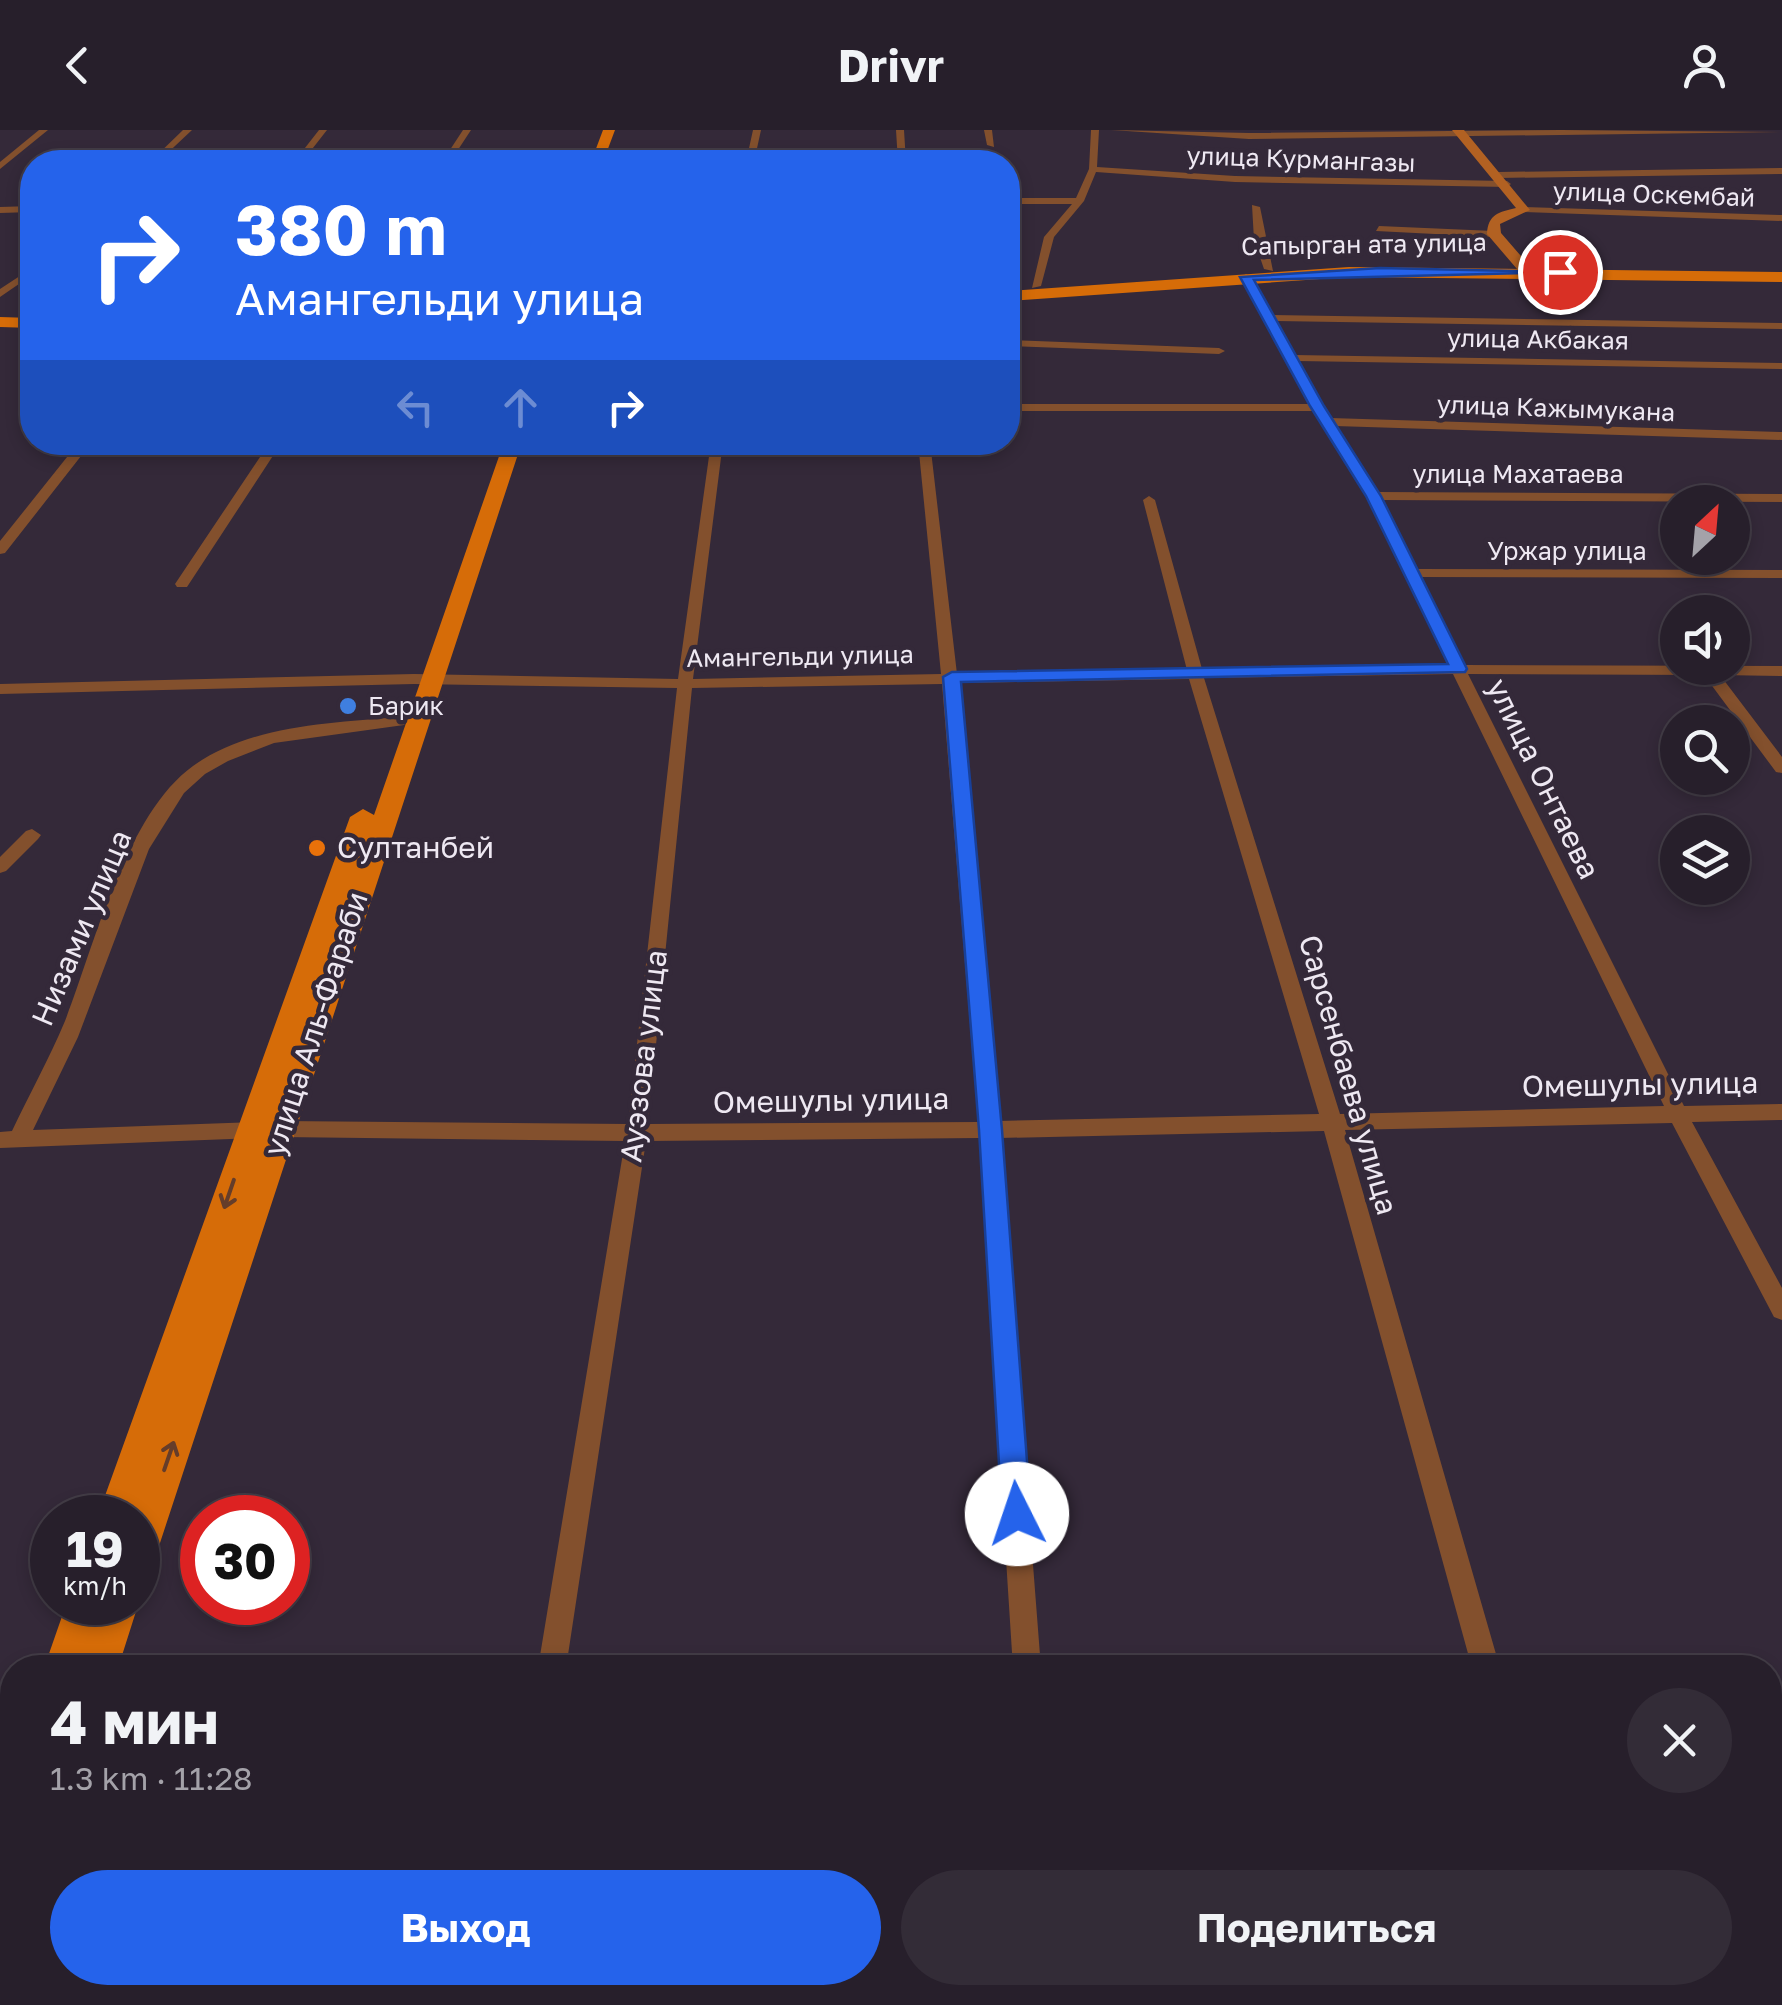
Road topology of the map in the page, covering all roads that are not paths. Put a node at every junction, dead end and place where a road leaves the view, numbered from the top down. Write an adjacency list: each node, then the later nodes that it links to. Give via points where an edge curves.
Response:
1 (44, 130): 12 (street)
2 (188, 130): 10 (street)
3 (324, 130): 11 (street)
4 (988, 130): 9 (street)
5 (1095, 130): 13 (street)
6 (1114, 130): 8 (street, via 1249,136)
7 (1782, 130): 8 (street)
8 (1459, 131): 15 (street)
9 (991, 145)
10 (167, 150)
11 (308, 150)
12 (0, 166)
13 (1093, 168): 15 (street, улица Курмангазы, via 1235,179); 17 (street)
14 (1782, 171): 15 (street, улица Курмангазы)
15 (1503, 180): 19 (street)
16 (1020, 201): 17 (street)
17 (1080, 201): 27 (street, via 1049,238)
18 (1255, 207): 24 (street)
19 (1524, 210): 20 (street, улица Оскембай); 22 (street, via 1500,216)
20 (1782, 218)
21 (1379, 229): 22 (street)
22 (1494, 234): 23 (street)
23 (1522, 266): 24 (main road, Сапырган ата улица); 25 (main road, Сапырган ата улица)
24 (1270, 269): 27 (main road, Сапырган ата улица)
25 (1782, 274): 26 (main road, Сапырган ата улица, via 1457,270)
26 (1246, 277): 29 (main road, Сапырган ата улица); 30 (street, улица Онтаева)
27 (1036, 286): 28 (main road, Сапырган ата улица)
28 (1020, 289)
29 (1020, 291)
30 (1271, 318): 31 (street); 34 (street, улица Онтаева)
31 (1782, 326)
32 (1020, 343): 33 (street)
33 (1219, 351)
34 (1294, 358): 35 (street, улица Акбакая); 36 (street, улица Онтаева)
35 (1782, 366)
36 (1317, 406): 37 (street); 38 (street, улица Онтаева)
37 (1020, 408)
38 (1329, 422): 39 (street, улица Кажымукана); 46 (street, улица Онтаева)
39 (1782, 436)
40 (76, 455): 49 (street)
41 (267, 455): 52 (street)
42 (493, 455): 59 (main road, улица Аль-Фараби)
43 (508, 455): 59 (main road, улица Аль-Фараби)
44 (715, 455): 60 (street, Ауэзова улица)
45 (926, 455): 58 (street)
46 (1373, 496): 47 (street, улица Махатаева); 50 (street, улица Онтаева)
47 (1782, 498)
48 (1150, 500): 57 (street, Сарсенбаева улица)
49 (0, 550)
50 (1411, 573): 51 (street, Уржар улица); 53 (street, улица Онтаева)
51 (1782, 574)
52 (182, 584)
53 (1458, 669): 54 (street, Амангельди улица); 57 (street, Амангельди улица); 68 (street, улица Онтаева)
54 (1660, 671)
55 (1750, 672): 56 (street, Амангельди улица)
56 (1782, 672)
57 (1195, 673): 58 (street, Амангельди улица); 69 (street, Сарсенбаева улица)
58 (952, 677): 60 (street, Амангельди улица); 71 (street)
59 (423, 679): 60 (street, Амангельди улица); 62 (street, Амангельди улица); 63 (main road, улица Аль-Фараби); 70 (main road, улица Аль-Фараби)
60 (685, 684): 73 (street, Ауэзова улица)
61 (1720, 685): 64 (street)
62 (0, 689)
63 (398, 722): 72 (main road, улица Аль-Фараби); 74 (street, Низами улица, via 284,734 244,747 180,786 113,911 73,1024)
64 (1782, 768)
65 (32, 835): 66 (street)
66 (0, 867)
67 (1782, 1112): 68 (street, Омешулы улица)
68 (1678, 1114): 69 (street, Омешулы улица); 75 (street, улица Онтаева)
69 (1332, 1122): 71 (street, Омешулы улица); 84 (street, Сарсенбаева улица)
70 (281, 1129): 72 (street, Омешулы улица); 73 (street, Омешулы улица); 77 (main road, улица Аль-Фараби, one-way to 70)
71 (990, 1130): 73 (street, Омешулы улица); 83 (street)
72 (251, 1131): 74 (street, Омешулы улица); 76 (main road, улица Аль-Фараби, one-way to 76)
73 (637, 1133): 82 (street, Ауэзова улица)
74 (9, 1140)
75 (1782, 1310)
76 (124, 1495)
77 (156, 1495)
78 (79, 1625): 80 (main road)
79 (111, 1625): 81 (main road)
80 (69, 1655)
81 (101, 1655)
82 (554, 1655)
83 (1026, 1655)
84 (1482, 1655)

